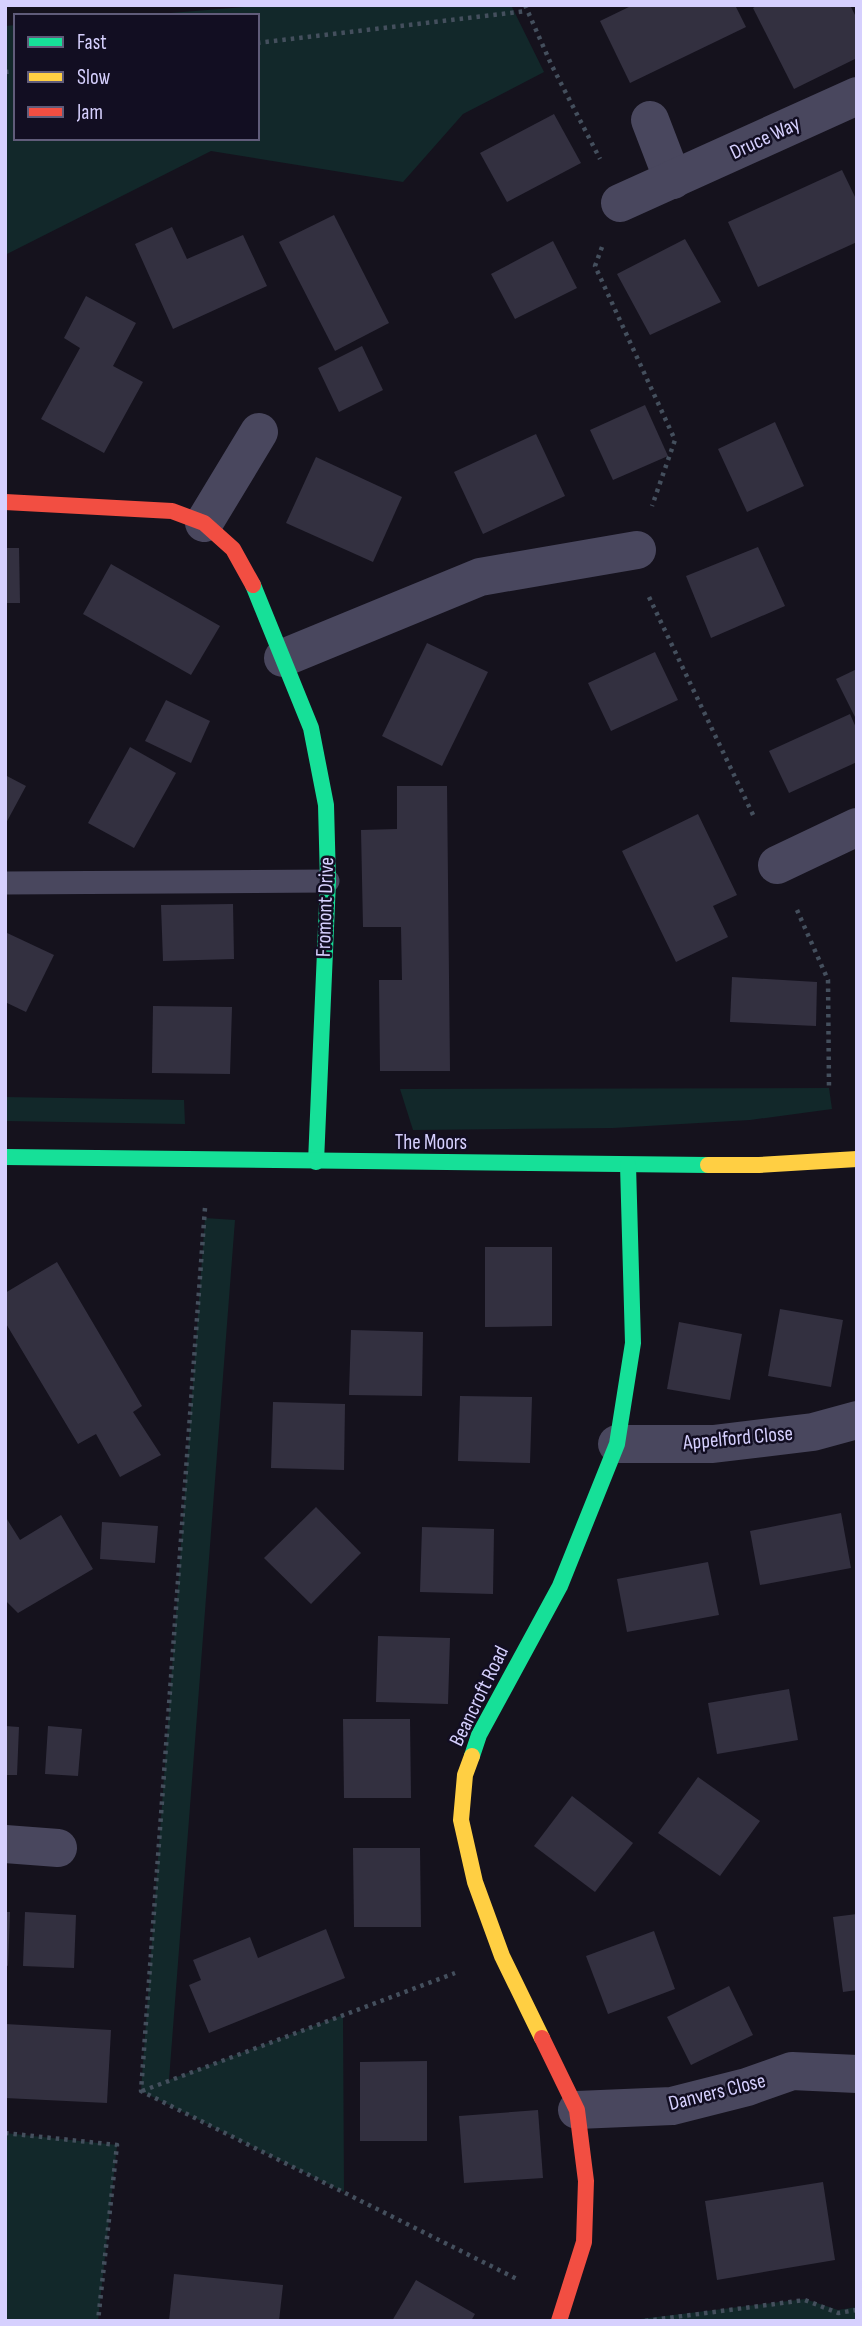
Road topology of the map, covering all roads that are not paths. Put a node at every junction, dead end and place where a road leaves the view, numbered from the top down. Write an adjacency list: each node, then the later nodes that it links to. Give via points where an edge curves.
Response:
1 (857, 96): 3 (street, Druce Way)
2 (650, 120): 3 (street)
3 (673, 180): 4 (street, Druce Way)
4 (620, 203)
5 (259, 432): 7 (street)
6 (5, 502): 7 (street, Fromont Drive, via 172,510)
7 (204, 523): 9 (street, Fromont Drive, via 233,549 252,582)
8 (637, 551): 9 (street, via 480,577)
9 (283, 658): 12 (street, Fromont Drive, via 312,728 326,804)
10 (857, 827): 11 (street)
11 (777, 864)
12 (328, 881): 13 (lane); 16 (street, Fromont Drive)
13 (5, 883)
14 (5, 1157): 16 (street, The Moors)
15 (857, 1159): 17 (street, The Moors)
16 (316, 1162): 17 (street, The Moors)
17 (628, 1165): 19 (street, Beancroft Road, via 634,1343)
18 (857, 1420): 19 (street, Appelford Close, via 813,1432 713,1444)
19 (617, 1444): 23 (street, Beancroft Road, via 560,1586 479,1735 465,1775 461,1820 475,1882 502,1956)
20 (5, 1844): 21 (street)
21 (58, 1849)
22 (857, 2074): 23 (street, Danvers Close, via 792,2071 672,2106)
23 (577, 2110): 24 (street, Beancroft Road, via 586,2180 584,2242)
24 (559, 2321)

